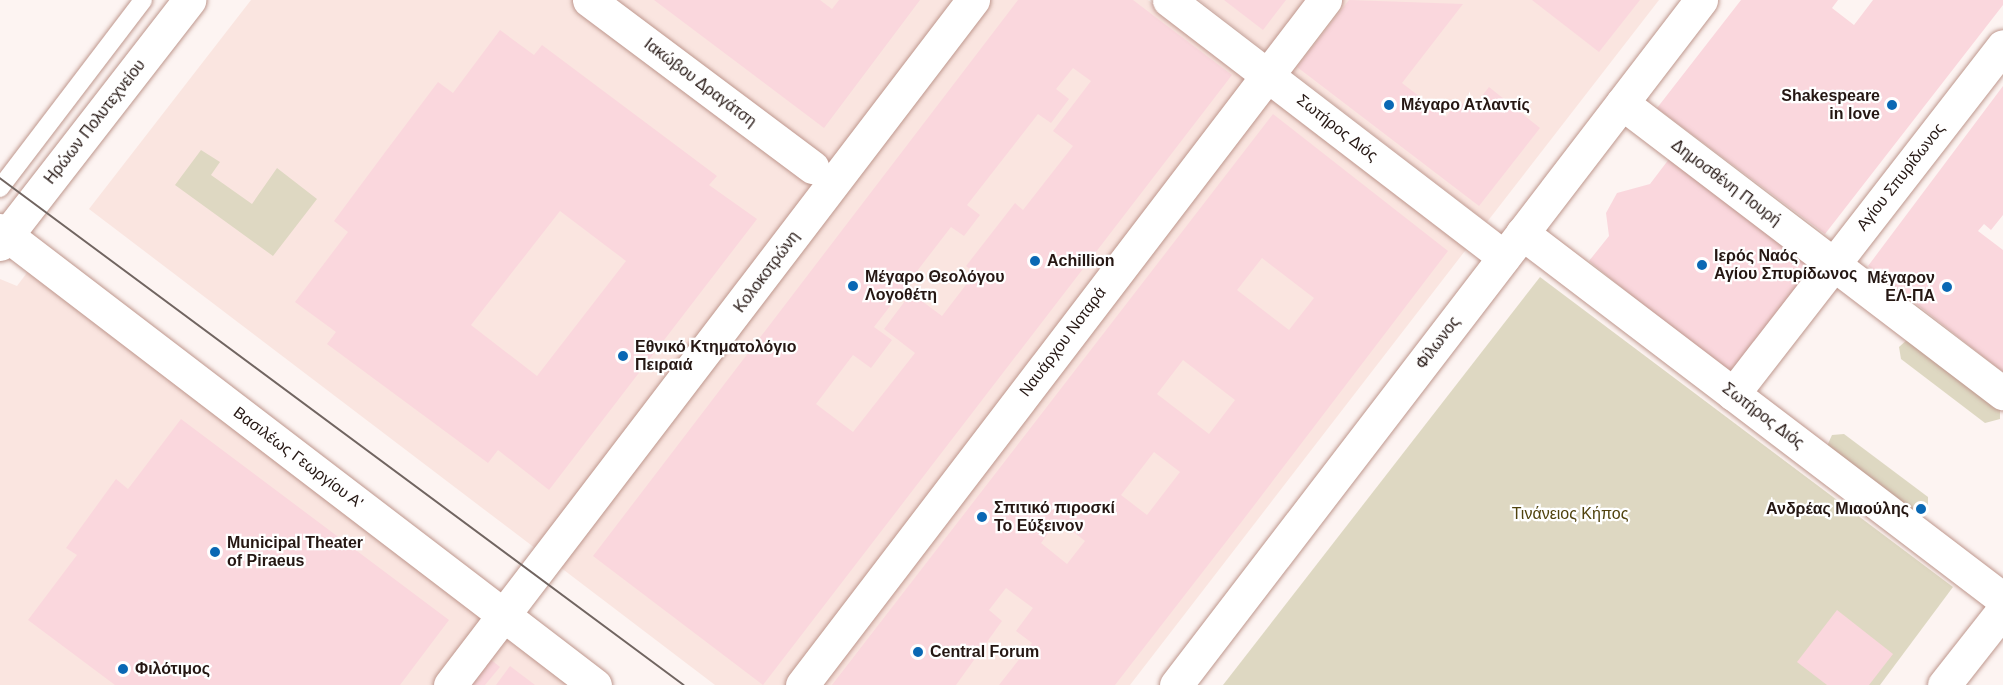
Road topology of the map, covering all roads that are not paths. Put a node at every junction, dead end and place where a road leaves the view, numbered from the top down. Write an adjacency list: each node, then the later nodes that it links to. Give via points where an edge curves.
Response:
1 (143, 0): 12 (lane)
2 (189, 0): 13 (street, Ηρώων Πολυτεχνείου)
3 (589, 0): 11 (street, Ιακώβου Δραγάτση)
4 (973, 0): 20 (street, Κολοκοτρώνη)
5 (1169, 0): 9 (street, Σωτήρος Διός)
6 (1324, 0): 9 (street, Ναυάρχου Νοταρά)
7 (1701, 0): 10 (street, Φίλωνος)
8 (2003, 46): 15 (street, Αγίου Σπυρίδωνος)
9 (1267, 75): 14 (street, Σωτήρος Διός); 23 (street, Ναυάρχου Νοταρά)
10 (1622, 103): 14 (street, Φίλωνος); 15 (street, Δημοσθένη Πουρή)
11 (812, 167)
12 (0, 188)
13 (2, 237): 20 (street, Βασιλέως Γεωργίου Α')
14 (1513, 245): 17 (street, Σωτήρος Διός); 24 (street, Φίλωνος)
15 (1833, 265): 16 (street, Δημοσθένη Πουρή); 17 (street, Αγίου Σπυρίδωνος)
16 (2003, 393)
17 (1733, 394): 18 (street, Σωτήρος Διός)
18 (2003, 599)
19 (2003, 610): 25 (street)
20 (506, 616): 21 (street, Κολοκοτρώνη); 22 (street, Βασιλέως Γεωργίου Α')
21 (450, 685)
22 (595, 685)
23 (802, 685)
24 (1176, 685)
25 (1944, 685)

